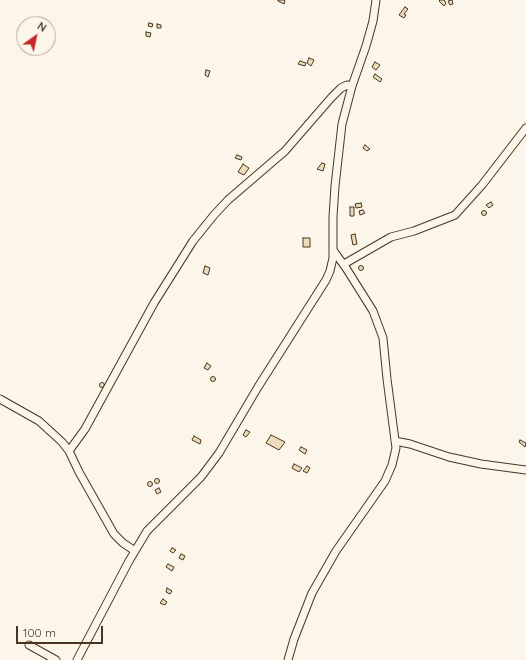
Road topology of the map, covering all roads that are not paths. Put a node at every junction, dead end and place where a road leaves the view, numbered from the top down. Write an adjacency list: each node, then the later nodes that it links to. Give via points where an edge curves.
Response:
1 (376, 0): 2 (street, via 373,21)
2 (352, 86): 4 (street, via 342,124 332,217); 8 (street, via 341,88 285,150 228,200 193,241 154,303 85,430)
3 (526, 128): 5 (street, via 455,215 391,237)
4 (333, 250): 5 (street); 10 (street, via 326,280 219,453 201,477 147,532)
5 (344, 264): 7 (street, via 373,312 383,338)
6 (0, 399): 8 (street, via 39,421)
7 (395, 441): 9 (street, via 449,457); 14 (street, via 395,456 385,481 323,573 304,613)
8 (69, 451): 10 (street, via 114,534)
9 (526, 470)
10 (134, 551): 13 (street)
11 (29, 645): 12 (street)
12 (56, 660)
13 (77, 660)
14 (288, 660)

